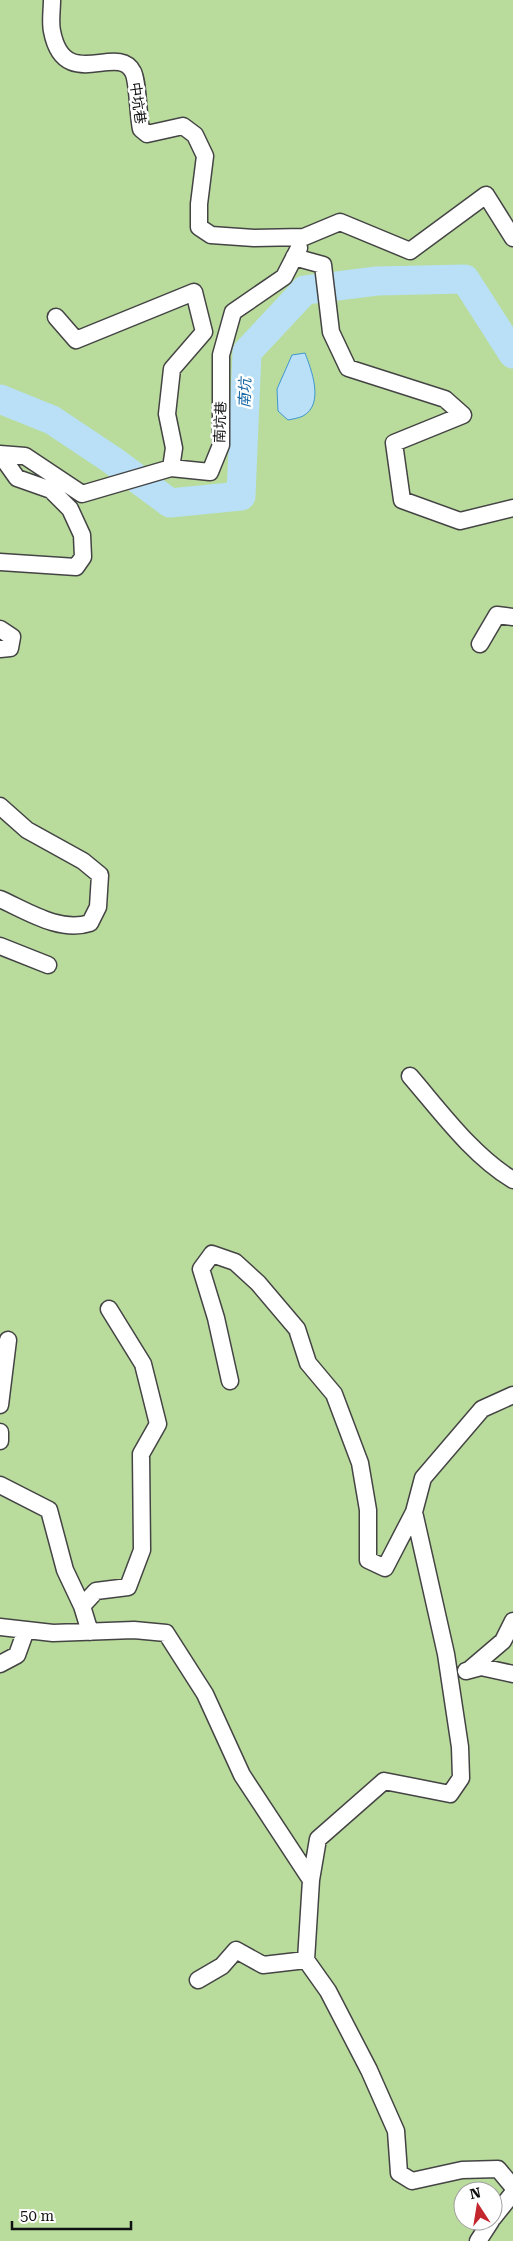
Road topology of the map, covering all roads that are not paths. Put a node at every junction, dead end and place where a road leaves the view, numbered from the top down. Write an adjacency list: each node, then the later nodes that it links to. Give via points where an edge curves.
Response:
1 (52, 0): 2 (street, 中坑巷, via 52,31 61,54 74,63 90,65 116,60 127,63 134,73 141,130 147,134 183,126 195,135 205,156 199,227 211,236)
2 (304, 237): 3 (street, via 340,222 410,251 486,195); 4 (street, 南坑巷)
3 (513, 238)
4 (294, 256): 7 (street, 南坑巷, via 284,277 233,312 221,355 221,445 210,472); 8 (street, via 323,265 332,332 348,368 444,399 463,415 394,443 402,500 460,521)
5 (56, 317): 7 (street, via 76,340 194,292 204,332 172,369 166,414 174,448)
6 (0, 454): 7 (street, 南坑巷, via 25,456 82,494); 9 (street, via 17,478 51,490 70,509 82,535 83,557 76,567)
7 (170, 468)
8 (513, 508)
9 (0, 562)
10 (513, 618): 12 (street, via 496,614)
11 (0, 629): 13 (street, via 12,637 10,648)
12 (480, 644)
13 (0, 649)
14 (0, 806): 15 (street, via 27,830 83,861 100,875 98,907 90,923 77,927 54,923)
15 (0, 899)
16 (0, 946): 17 (street)
17 (48, 965)
18 (410, 1076): 19 (street, via 459,1132 500,1172)
19 (513, 1180)
20 (109, 1310): 29 (street, via 143,1364 158,1424 141,1454 142,1550 128,1587 96,1591)
21 (8, 1340): 24 (street)
22 (230, 1381): 28 (street, via 201,1269 212,1254 235,1262 258,1283 297,1329 308,1363 334,1394 360,1463 368,1510 368,1560 385,1568)
23 (513, 1395): 28 (street, via 482,1409 428,1471)
24 (0, 1406)
25 (0, 1432): 26 (street)
26 (0, 1441)
27 (0, 1485): 29 (street, via 50,1510 65,1570)
28 (414, 1512): 36 (street)
29 (82, 1606): 33 (street)
30 (513, 1621): 35 (street, via 503,1641)
31 (0, 1627): 32 (street)
32 (26, 1630): 33 (street); 34 (street, via 17,1655)
33 (90, 1632): 38 (street, via 134,1630 166,1633 205,1694 242,1775)
34 (0, 1664)
35 (468, 1670): 36 (street); 37 (street, via 481,1667)
36 (449, 1674): 38 (street, via 460,1747 461,1778 450,1794 384,1781 318,1839)
37 (513, 1674)
38 (311, 1880): 39 (street)
39 (306, 1960): 40 (street, via 262,1965 236,1950 222,1966); 41 (street, via 328,1991 370,2070 396,2132 400,2173 412,2181 462,2170 498,2169)
40 (198, 1980)
41 (513, 2187)
42 (513, 2193): 43 (street)
43 (503, 2206)

